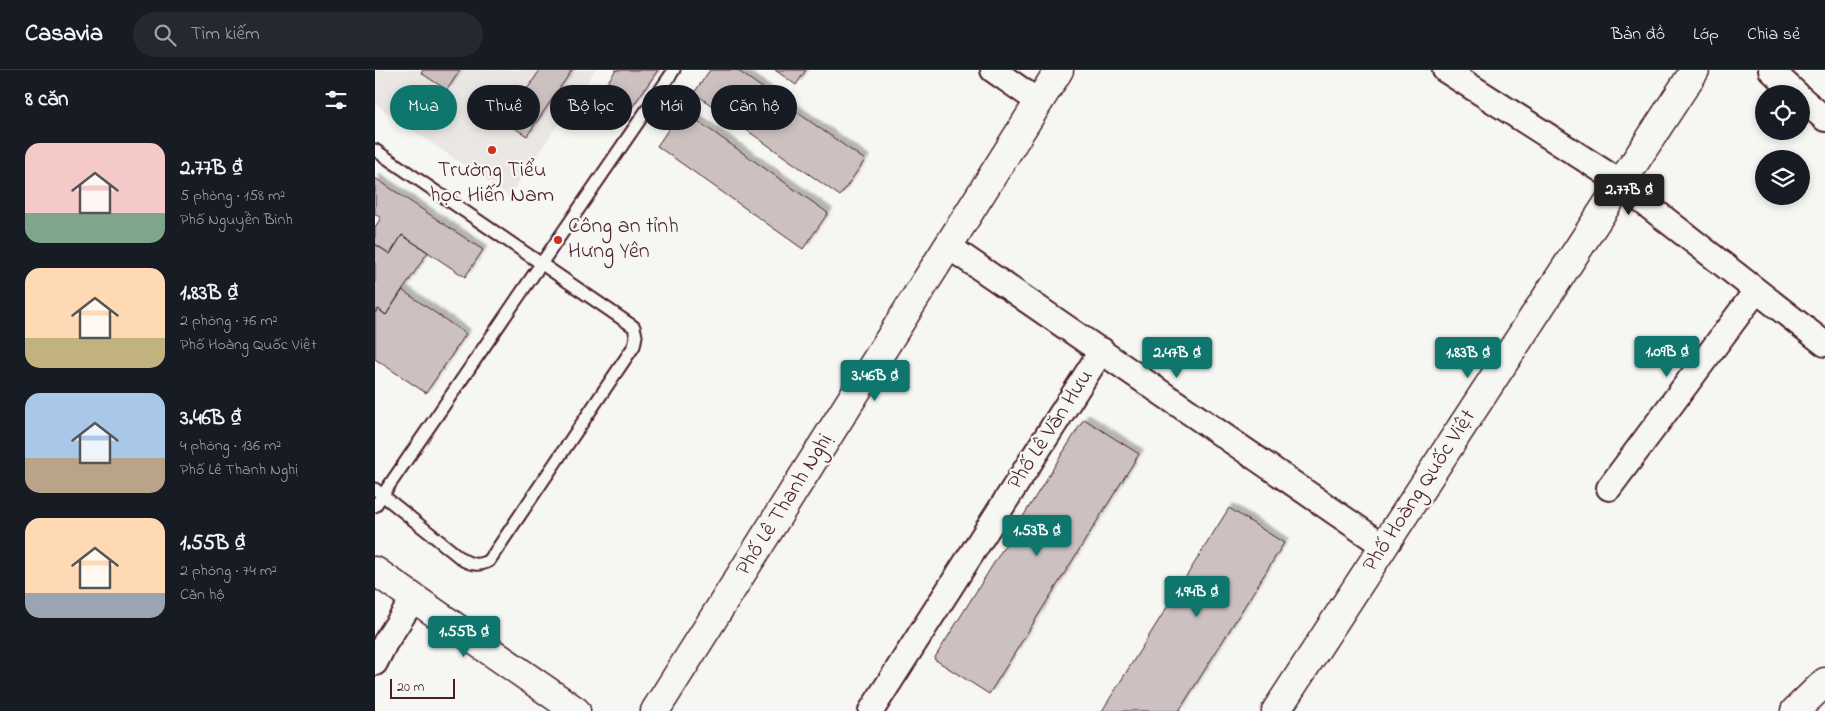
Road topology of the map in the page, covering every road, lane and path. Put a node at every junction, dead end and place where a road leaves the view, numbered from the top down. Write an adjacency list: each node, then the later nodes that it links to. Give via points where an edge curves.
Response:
1 (674, 70): 14 (lane)
2 (993, 70): 8 (street)
3 (1059, 70): 8 (street, Phố Lê Thanh Nghị)
4 (1445, 70): 12 (street)
5 (1695, 70): 12 (street, Phố Hoàng Quốc Việt)
6 (1771, 70): 7 (street)
7 (1787, 85)
8 (1039, 102): 13 (street, Phố Lê Thanh Nghị)
9 (1810, 106): 10 (street)
10 (1825, 119)
11 (375, 150): 14 (lane)
12 (1620, 185): 15 (street); 21 (street, Phố Hoàng Quốc Việt)
13 (948, 246): 17 (street); 27 (street, Phố Lê Thanh Nghị)
14 (541, 263): 19 (lane); 19 (lane, via 634,327 635,336 633,346 489,560 480,565 463,560)
15 (1756, 290): 16 (street); 18 (street)
16 (1825, 344)
17 (1102, 350): 21 (street); 28 (street, Phố Lê Văn Hưu)
18 (1609, 488)
19 (379, 492): 20 (lane)
20 (375, 506)
21 (1384, 546): 29 (street, Phố Hoàng Quốc Việt)
22 (375, 571): 23 (street)
23 (414, 598): 24 (street); 26 (street)
24 (375, 663)
25 (1825, 682): 30 (street)
26 (576, 711)
27 (655, 711)
28 (871, 711)
29 (1276, 711)
30 (1795, 711)

